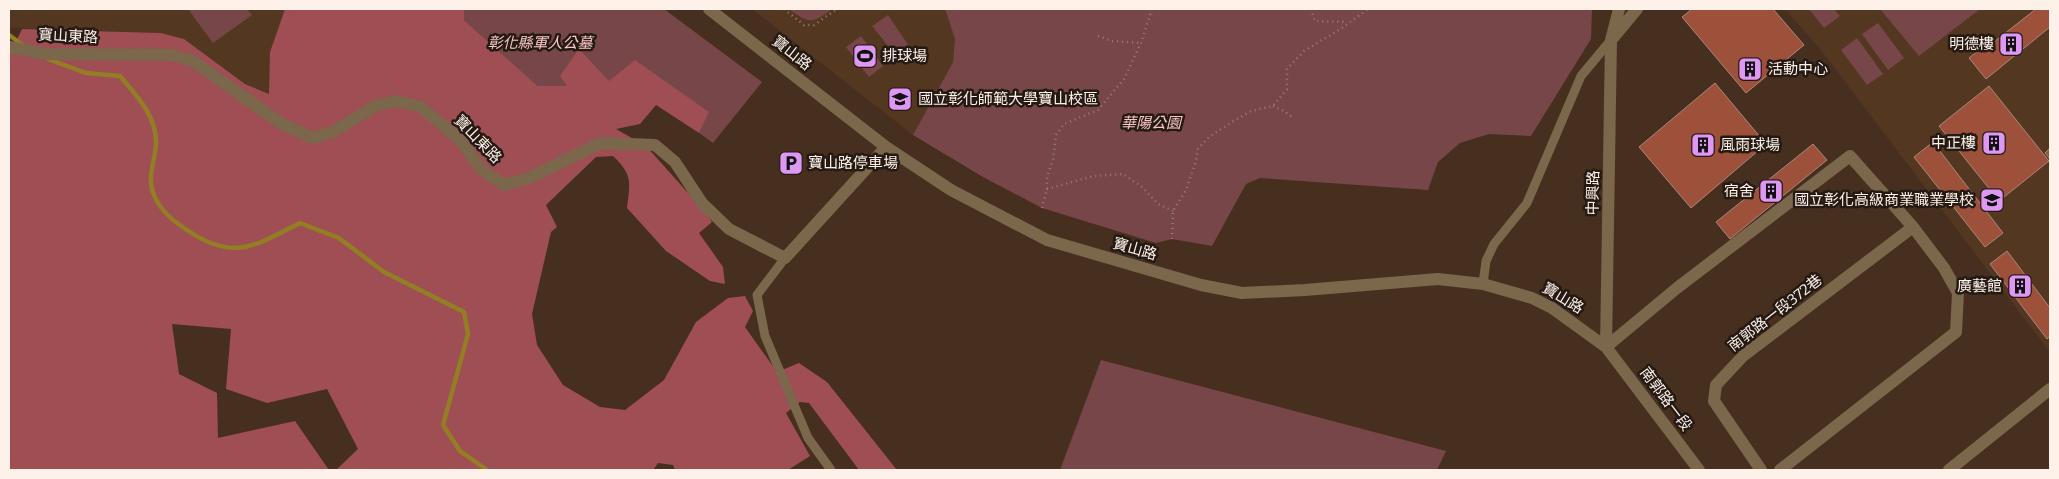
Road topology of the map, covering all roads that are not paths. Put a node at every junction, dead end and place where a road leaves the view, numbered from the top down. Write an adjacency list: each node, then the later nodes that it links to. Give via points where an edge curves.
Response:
1 (709, 9): 6 (street, 寶山路)
2 (1619, 9): 4 (street, 中興路)
3 (1637, 9): 4 (street)
4 (1611, 40): 9 (lane, via 1581,76 1527,203 1494,244 1486,261); 10 (street, 中興路)
5 (9, 47): 8 (street, 寶山東路, via 46,54 173,55 193,61 282,124 312,138 333,132 375,106 397,101 421,107 459,139 482,170 504,185 527,179 600,143 655,145 675,162 702,202 729,229)
6 (886, 147): 8 (street); 9 (street, 寶山路, via 951,190 1047,240 1201,285 1242,293 1438,279)
7 (1912, 227): 10 (street, via 1850,156); 14 (street, 南郭路一段372巷, via 1743,356 1716,385 1714,401); 15 (street, via 1944,268 1958,293 1956,332)
8 (785, 258): 12 (lane, via 756,295 765,336 808,438)
9 (1483, 284): 10 (street, 寶山路, via 1532,298 1552,308)
10 (1606, 346): 13 (street, 南郭路一段)
11 (2050, 388): 16 (street)
12 (831, 470)
13 (1699, 470)
14 (1761, 470)
15 (1780, 470)
16 (1949, 470)

